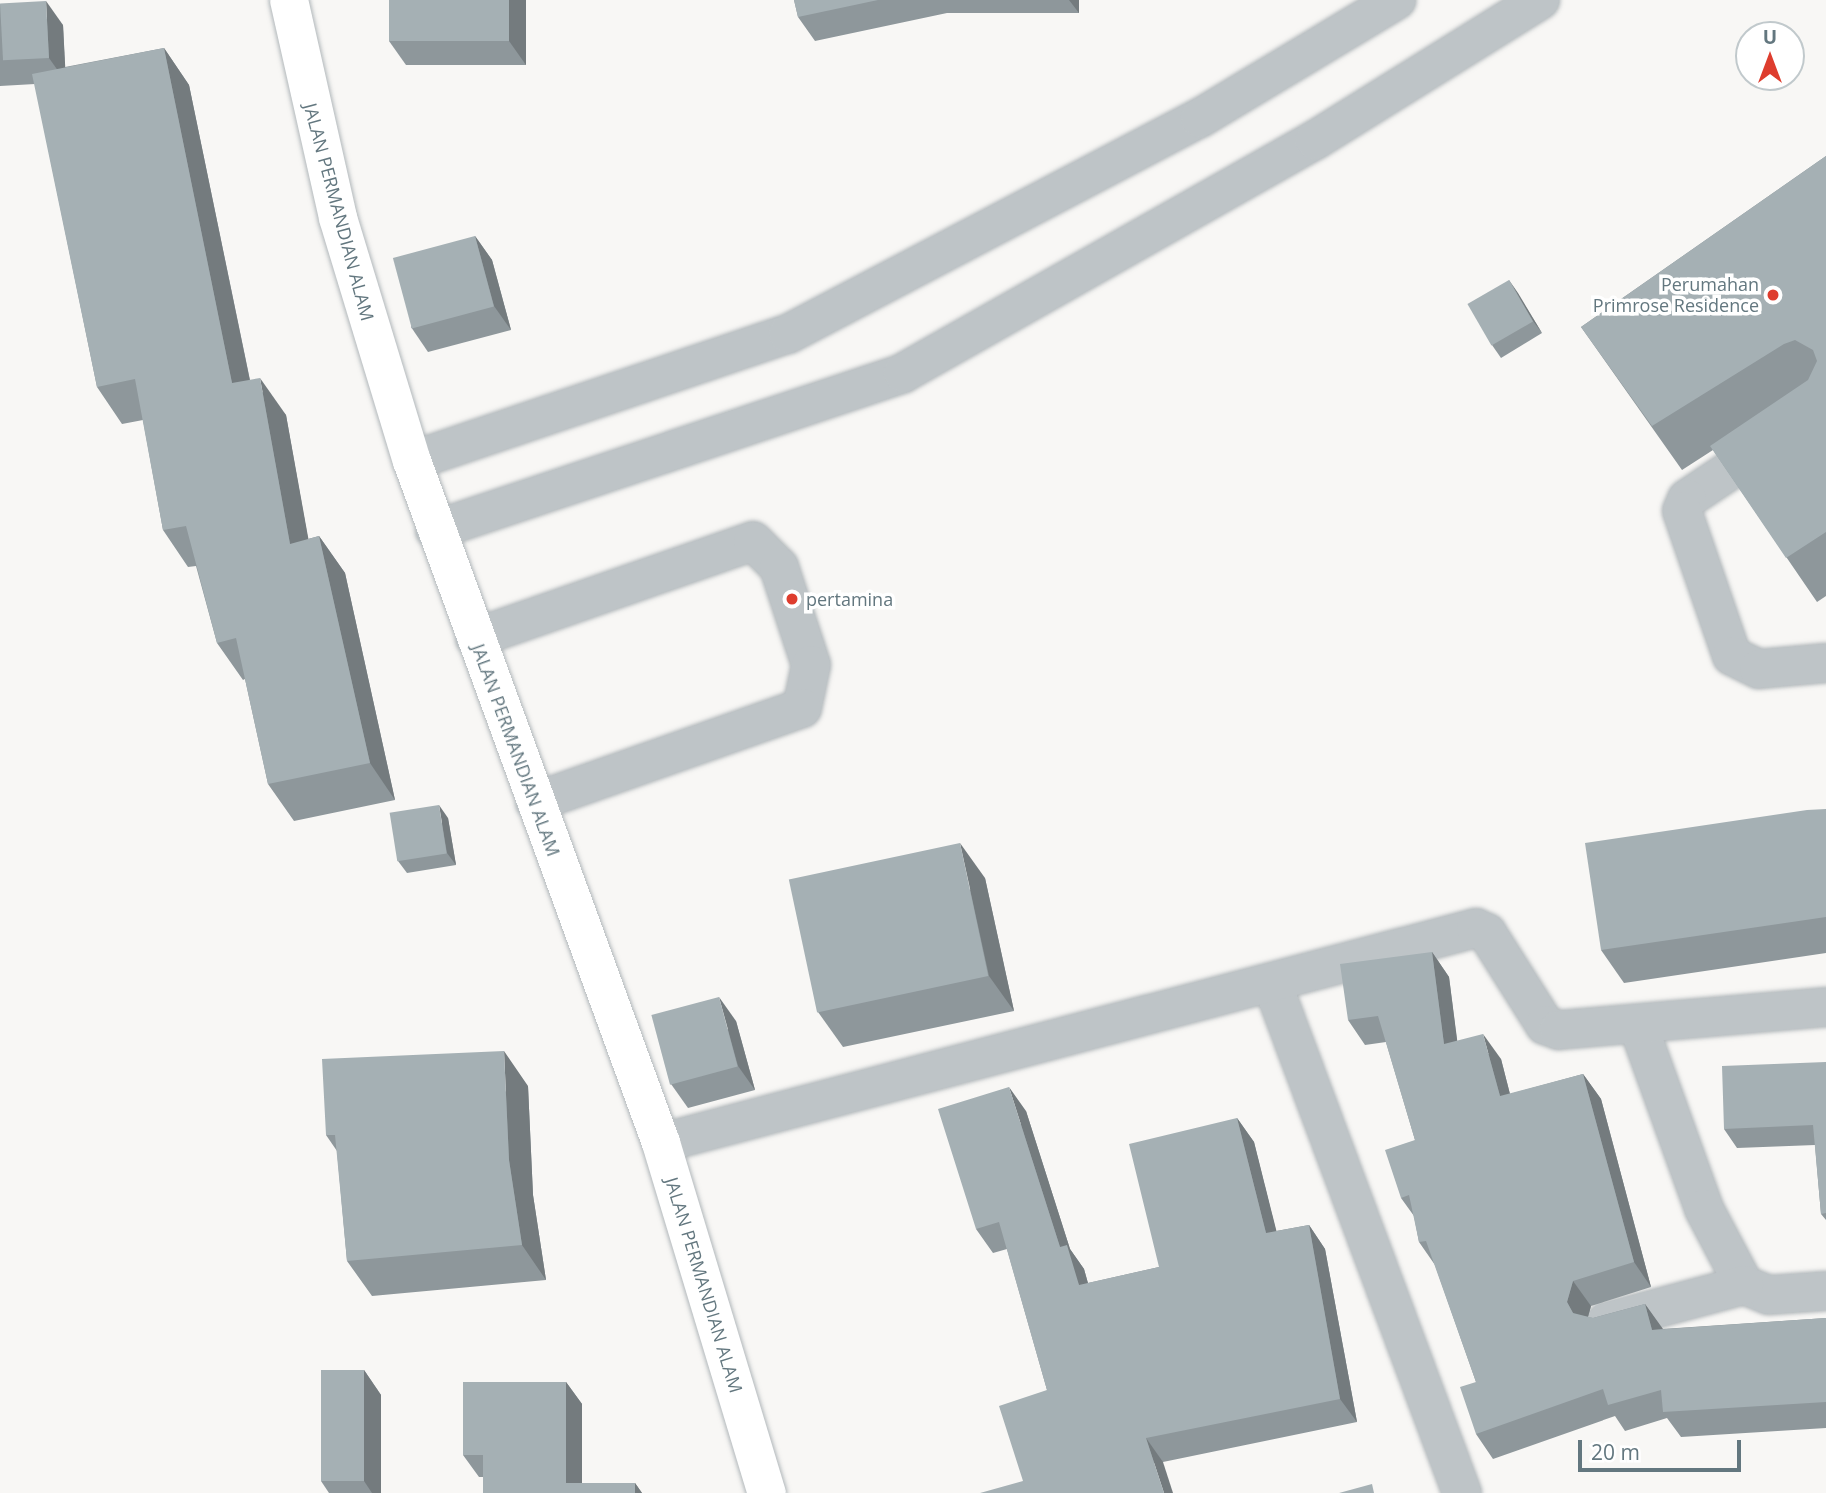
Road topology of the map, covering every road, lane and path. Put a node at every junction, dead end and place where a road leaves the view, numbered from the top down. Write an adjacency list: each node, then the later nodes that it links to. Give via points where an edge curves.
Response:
1 (289, 0): 5 (main road, JALAN PERMANDIAN ALAM, via 338,218)
2 (1396, 0): 5 (street, via 1200,118 788,334)
3 (1540, 0): 6 (street, via 1315,140 903,373)
4 (1826, 406): 8 (street, via 1687,499 1682,511 1732,656 1759,669)
5 (412, 461): 6 (main road, JALAN PERMANDIAN ALAM)
6 (435, 530): 7 (main road, JALAN PERMANDIAN ALAM)
7 (475, 638): 9 (main road, JALAN PERMANDIAN ALAM); 9 (street, via 753,541 779,567 811,665 802,708)
8 (1826, 663)
9 (536, 802): 13 (main road, JALAN PERMANDIAN ALAM)
10 (1272, 984): 12 (street, via 1476,929 1487,933 1545,1025 1559,1030); 13 (street); 18 (street)
11 (1826, 1007): 12 (street)
12 (1639, 1028): 14 (street, via 1704,1209)
13 (661, 1143): 17 (main road, JALAN PERMANDIAN ALAM)
14 (1744, 1284): 15 (street, via 1769,1295); 16 (street)
15 (1826, 1291)
16 (1606, 1322)
17 (767, 1493)
18 (1462, 1493)

